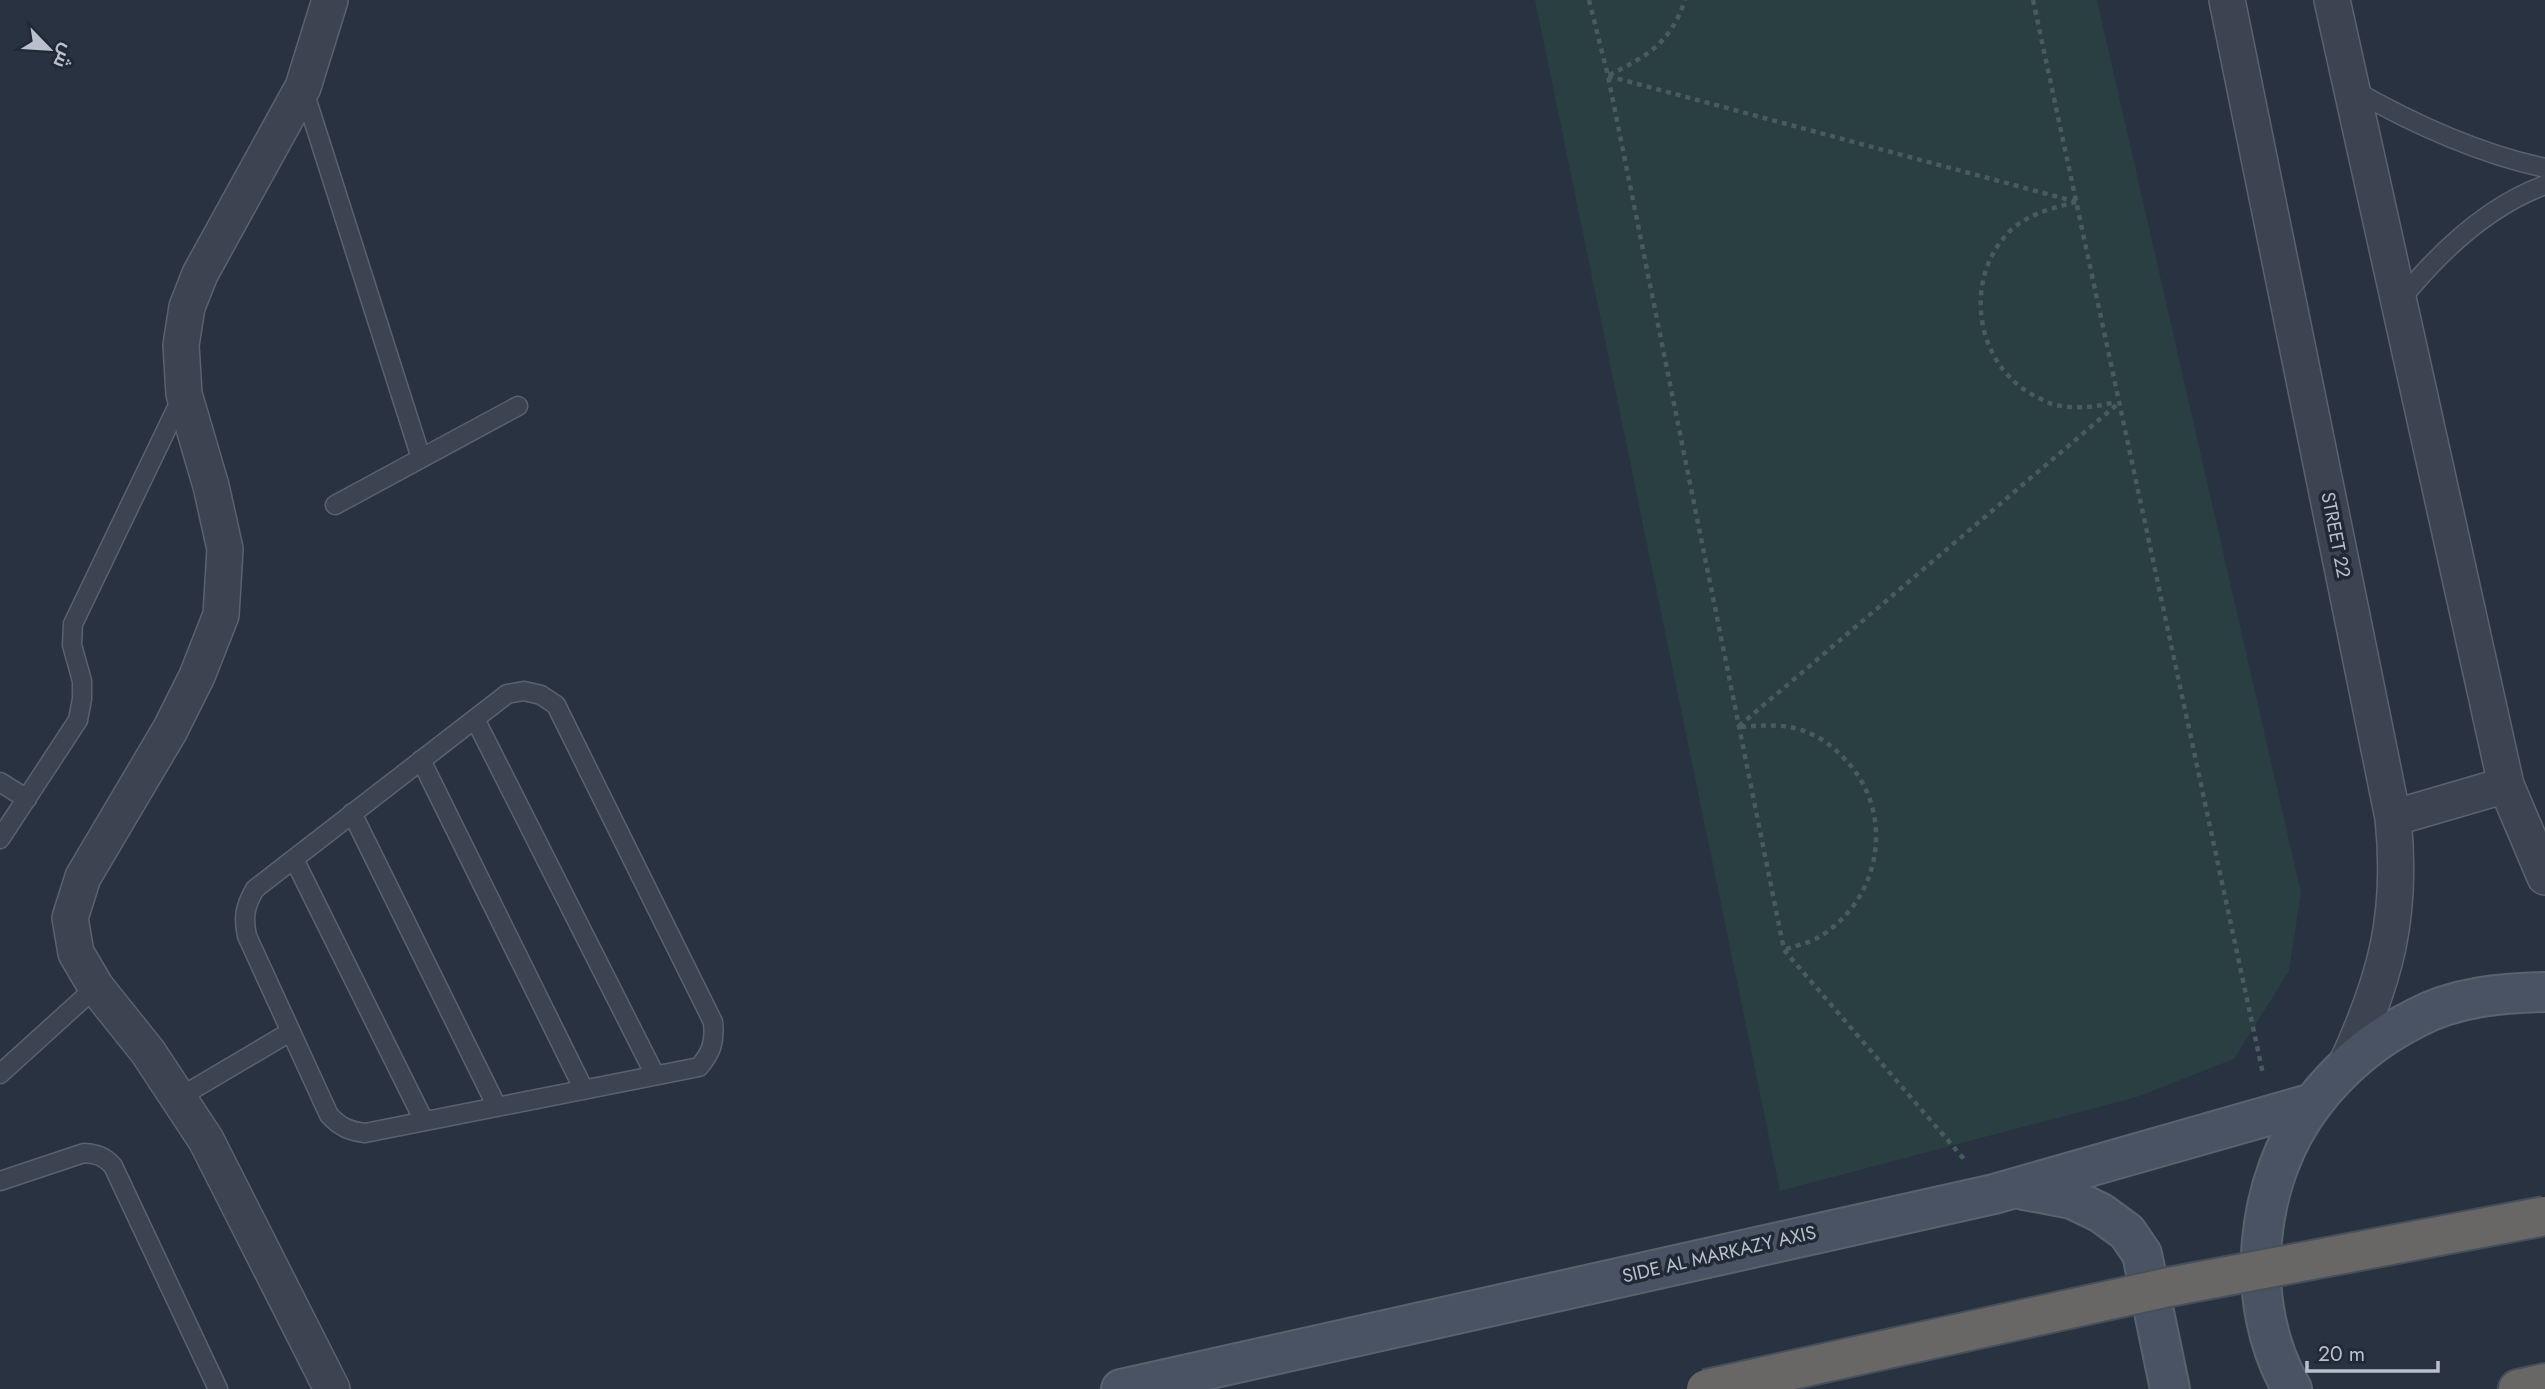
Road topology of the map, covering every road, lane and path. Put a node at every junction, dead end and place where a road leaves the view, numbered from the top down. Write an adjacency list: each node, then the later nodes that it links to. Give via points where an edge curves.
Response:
1 (330, 0): 8 (street)
2 (1589, 0): 7 (path)
3 (1685, 0): 7 (path, via 1678,22 1648,55)
4 (2033, 0): 12 (path)
5 (2227, 0): 26 (street, STREET 22)
6 (2332, 0): 9 (street)
7 (1608, 76): 12 (path); 20 (path)
8 (303, 88): 14 (street, via 200,274 187,307 181,345); 17 (lane)
9 (2352, 89): 10 (lane, via 2437,133); 13 (street)
10 (2545, 168)
11 (2545, 185): 13 (lane, via 2507,204 2447,247)
12 (2077, 202): 15 (path); 15 (path, via 2042,210 2012,230 1990,258 1980,292 1982,328 1995,361 2019,387 2050,404 2085,409)
13 (2398, 303): 23 (street)
14 (184, 394): 24 (lane, via 79,608 72,645 82,681 78,720); 31 (street, via 225,549 220,615 170,730 83,877 70,918 76,953)
15 (2120, 401): 20 (path); 41 (path)
16 (519, 406): 17 (lane)
17 (421, 458): 18 (lane)
18 (335, 505)
19 (475, 719): 21 (lane); 36 (lane); 36 (lane, via 507,694 524,691 556,705 713,1022 715,1038 699,1067)
20 (1739, 727): 30 (path); 30 (path, via 1774,724 1810,733 1840,752 1862,780 1875,814 1877,850 1867,886 1846,916 1818,938)
21 (421, 760): 25 (lane); 37 (lane)
22 (0, 782): 24 (lane)
23 (2506, 785): 26 (street); 29 (street)
24 (27, 799): 27 (lane)
25 (352, 813): 28 (lane); 40 (lane)
26 (2393, 818): 34 (street, STREET 22, via 2397,854 2393,928 2375,999)
27 (0, 839)
28 (294, 859): 33 (lane, via 255,889 244,920); 42 (lane)
29 (2545, 877)
30 (1784, 950): 44 (path)
31 (96, 987): 35 (lane); 38 (street)
32 (2545, 992): 34 (main road, via 2460,1001 2418,1016)
33 (290, 1032): 38 (lane); 42 (lane, via 329,1115 339,1125 365,1133)
34 (2345, 1067): 39 (main road)
35 (0, 1074)
36 (655, 1075): 37 (lane)
37 (584, 1090): 40 (lane)
38 (180, 1097): 48 (street)
39 (2313, 1103): 41 (main road, SIDE AL MARKAZY AXIS); 52 (main road, via 2288,1145 2271,1191 2262,1239 2262,1288 2270,1336)
40 (496, 1107): 42 (lane)
41 (2272, 1114): 44 (main road, SIDE AL MARKAZY AXIS)
42 (424, 1121)
43 (0, 1181): 47 (lane, via 84,1153 105,1158 113,1166)
44 (2004, 1192): 49 (main road, SIDE AL MARKAZY AXIS); 51 (main road, via 2041,1192 2072,1199 2127,1232 2141,1254)
45 (2545, 1216): 50 (highway, bridge, via 2169,1287)
46 (2545, 1383): 53 (highway)
47 (218, 1389)
48 (332, 1389)
49 (1121, 1389)
50 (1706, 1389)
51 (2170, 1389)
52 (2292, 1389)
53 (2518, 1389)

